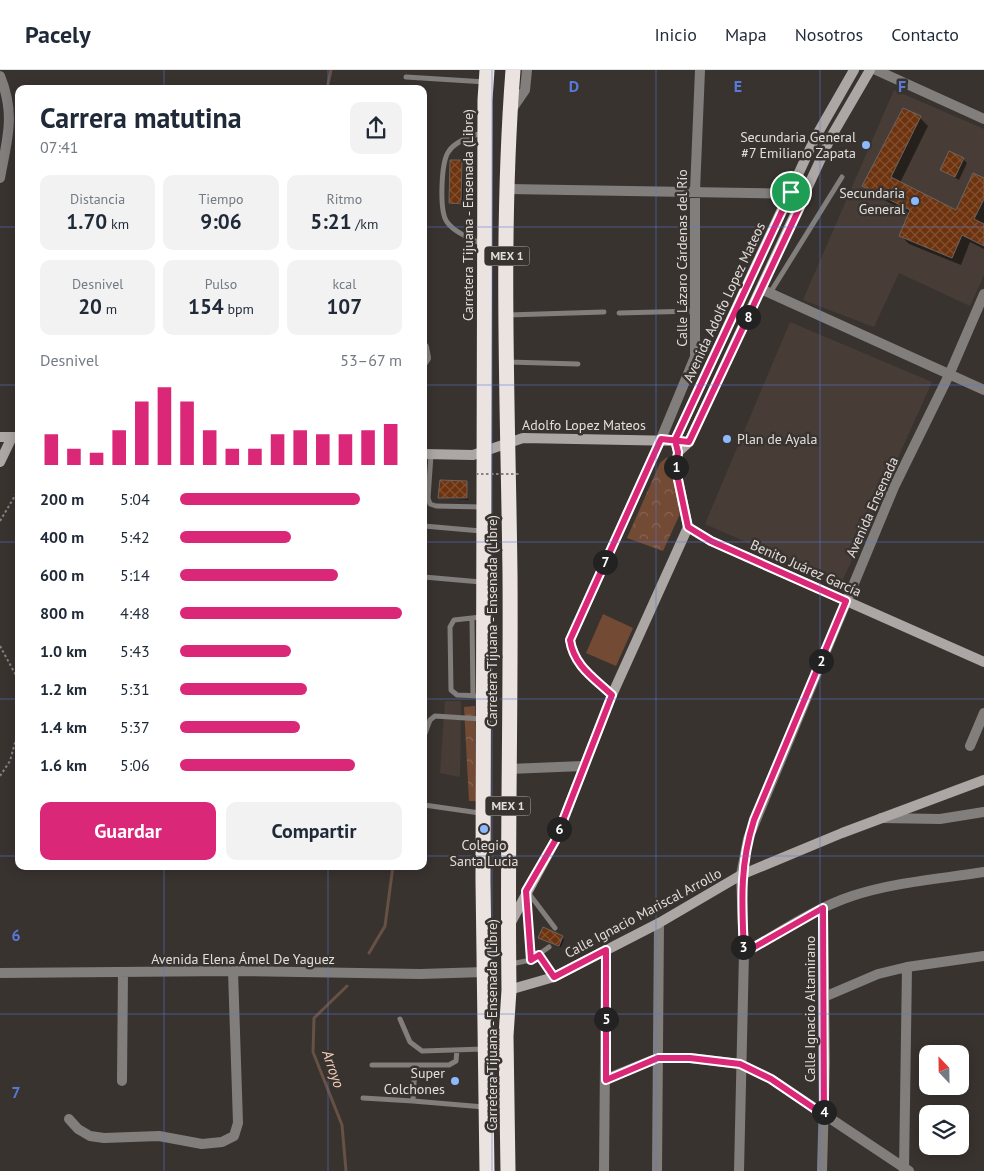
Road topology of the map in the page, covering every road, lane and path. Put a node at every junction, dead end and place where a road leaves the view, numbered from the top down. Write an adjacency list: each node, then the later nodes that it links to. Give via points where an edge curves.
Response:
1 (513, 70): 11 (highway, Carretera Tijuana - Ensenada (Libre) / MEX 1)
2 (527, 70): 11 (street, via 525,90)
3 (700, 70): 17 (street, Calle Lázaro Cárdenas del Río)
4 (854, 70): 18 (street, Avenida Adolfo Lopez Mateos, via 815,138)
5 (870, 70): 19 (street, Avenida Adolfo Lopez Mateos, via 831,137)
6 (876, 70): 7 (street)
7 (888, 72): 12 (street)
8 (0, 76): 15 (street, via 10,108 10,128)
9 (487, 76): 10 (lane); 13 (highway, Carretera Tijuana - Ensenada (Libre) / MEX 1)
10 (406, 77)
11 (510, 113): 16 (highway, Carretera Tijuana - Ensenada (Libre) / MEX 1)
12 (984, 119)
13 (485, 132): 20 (highway, Carretera Tijuana - Ensenada (Libre) / MEX 1); 20 (lane, via 450,149 443,160 445,221 454,230)
14 (842, 177): 21 (lane)
15 (0, 178)
16 (507, 189): 17 (street); 26 (highway, Carretera Tijuana - Ensenada (Libre) / MEX 1)
17 (695, 191): 18 (street); 23 (street, Calle Lázaro Cárdenas del Río)
18 (791, 192): 19 (street); 35 (street, Avenida Adolfo Lopez Mateos)
19 (806, 194): 21 (street, Avenida Adolfo Lopez Mateos)
20 (484, 245): 38 (highway, Carretera Tijuana - Ensenada (Libre) / MEX 1)
21 (766, 292): 29 (street); 37 (street, Avenida Adolfo Lopez Mateos)
22 (984, 294): 29 (street, Avenida Ensenada)
23 (695, 311): 25 (lane); 34 (street, Calle Lázaro Cárdenas del Río, via 696,346 692,367)
24 (604, 312): 26 (lane)
25 (619, 313)
26 (506, 315): 27 (highway, Carretera Tijuana - Ensenada (Libre) / MEX 1)
27 (507, 362): 28 (lane); 36 (highway, Carretera Tijuana - Ensenada (Libre) / MEX 1)
28 (578, 364)
29 (949, 375): 30 (street); 52 (street, Avenida Ensenada, via 894,487)
30 (984, 390)
31 (0, 437): 32 (street)
32 (15, 437)
33 (15, 439): 41 (street)
34 (661, 439): 35 (street, Adolfo Lopez Mateos); 36 (street, Adolfo Lopez Mateos, via 524,438); 57 (street, Adolfo Lopez Mateos, via 570,640 578,664)
35 (675, 440): 37 (street, Adolfo Lopez Mateos); 39 (street)
36 (508, 442): 38 (street, Adolfo Lopez Mateos); 65 (highway, Carretera Tijuana - Ensenada (Libre) / MEX 1)
37 (689, 442): 39 (street)
38 (483, 452): 40 (street, Adolfo Lopez Mateos, via 465,456); 45 (highway, Carretera Tijuana - Ensenada (Libre) / MEX 1)
39 (678, 452): 48 (street, via 676,470)
40 (427, 454): 45 (lane, via 430,504)
41 (0, 462)
42 (476, 474): 43 (path, bridge)
43 (522, 474)
44 (15, 496): 46 (path)
45 (484, 507): 49 (highway, Carretera Tijuana - Ensenada (Libre) / MEX 1)
46 (0, 521)
47 (427, 526): 49 (lane)
48 (688, 527): 52 (street, Benito Juárez García, via 711,541); 57 (street)
49 (484, 531): 51 (highway, Carretera Tijuana - Ensenada (Libre) / MEX 1)
50 (427, 577): 51 (lane)
51 (484, 582): 53 (highway, Carretera Tijuana - Ensenada (Libre) / MEX 1)
52 (846, 601): 55 (street, Benito Juárez García); 73 (street, Avenida Ensenada, via 754,820)
53 (478, 618): 58 (highway, Carretera Tijuana - Ensenada (Libre) / MEX 1); 58 (lane, via 454,620 450,624 450,688 454,694)
54 (0, 646): 56 (path)
55 (984, 662)
56 (15, 674)
57 (612, 695): 64 (street)
58 (478, 696): 60 (highway, Carretera Tijuana - Ensenada (Libre) / MEX 1)
59 (984, 713): 63 (street)
60 (484, 720): 61 (lane, via 435,716); 70 (highway, Carretera Tijuana - Ensenada (Libre) / MEX 1)
61 (427, 728)
62 (15, 743): 66 (path, via 10,761)
63 (970, 746)
64 (583, 766): 65 (street); 74 (street, via 555,841)
65 (509, 769): 77 (highway, Carretera Tijuana - Ensenada (Libre) / MEX 1)
66 (0, 776)
67 (984, 780): 71 (street, Calle Ignacio Mariscal Arrollo)
68 (427, 805): 70 (lane)
69 (984, 812): 71 (street, via 940,819)
70 (484, 813): 90 (highway, Carretera Tijuana - Ensenada (Libre) / MEX 1)
71 (881, 818): 73 (street, Calle Ignacio Mariscal Arrollo)
72 (984, 872): 75 (street, via 867,892)
73 (741, 876): 76 (street, Calle Ignacio Mariscal Arrollo); 81 (street, Avenida Ensenada)
74 (526, 891): 77 (street); 78 (lane, via 544,910); 84 (lane)
75 (823, 908): 81 (street); 93 (street, Calle Ignacio Altamirano)
76 (659, 923): 80 (street, Calle Ignacio Mariscal Arrollo); 98 (street)
77 (508, 927): 85 (highway, Carretera Tijuana - Ensenada (Libre) / MEX 1)
78 (554, 928)
79 (549, 947): 82 (lane)
80 (606, 950): 91 (street, Calle Ignacio Mariscal Arrollo); 102 (street)
81 (744, 953): 99 (street, Avenida Ensenada)
82 (539, 955): 84 (lane); 91 (lane)
83 (984, 956): 86 (street)
84 (531, 960): 85 (lane)
85 (508, 965): 92 (highway, Carretera Tijuana - Ensenada (Libre) / MEX 1)
86 (907, 967): 93 (street, via 878,974); 110 (street)
87 (233, 971): 89 (street, Avenida Elena Ámel De Yaguez); 90 (street, Avenida Elena Ámel De Yaguez); 108 (street, via 238,1123 234,1136 222,1142 202,1144 159,1136 104,1138 90,1136)
88 (0, 972): 89 (street, Avenida Elena Ámel De Yaguez)
89 (123, 972): 103 (street)
90 (485, 972): 96 (highway, Carretera Tijuana - Ensenada (Libre) / MEX 1)
91 (554, 977): 92 (street, Calle Ignacio Mariscal Arrollo)
92 (509, 990): 95 (highway, Carretera Tijuana - Ensenada (Libre) / MEX 1)
93 (824, 997): 107 (street, Calle Ignacio Altamirano)
94 (400, 1020): 97 (lane, via 414,1047 422,1051)
95 (506, 1036): 96 (highway); 109 (highway, Carretera Tijuana - Ensenada (Libre) / MEX 1)
96 (484, 1049): 97 (lane); 106 (highway, Carretera Tijuana - Ensenada (Libre) / MEX 1)
97 (457, 1050): 101 (lane, via 456,1061 452,1065)
98 (658, 1058): 99 (street); 102 (street); 115 (street)
99 (740, 1064): 107 (street, via 771,1079); 116 (street, Avenida Ensenada)
100 (372, 1065): 101 (lane)
101 (415, 1065): 105 (lane)
102 (606, 1080): 114 (street)
103 (122, 1082)
104 (363, 1098): 105 (lane)
105 (413, 1101): 106 (lane)
106 (486, 1107): 111 (highway, Carretera Tijuana - Ensenada (Libre) / MEX 1)
107 (824, 1115): 110 (street); 117 (street, Calle Ignacio Altamirano)
108 (69, 1119)
109 (508, 1153): 112 (highway, Carretera Tijuana - Ensenada (Libre) / MEX 1); 113 (street)
110 (906, 1170)
111 (487, 1171)
112 (508, 1171)
113 (517, 1171)
114 (604, 1171)
115 (656, 1171)
116 (739, 1171)
117 (822, 1171)

